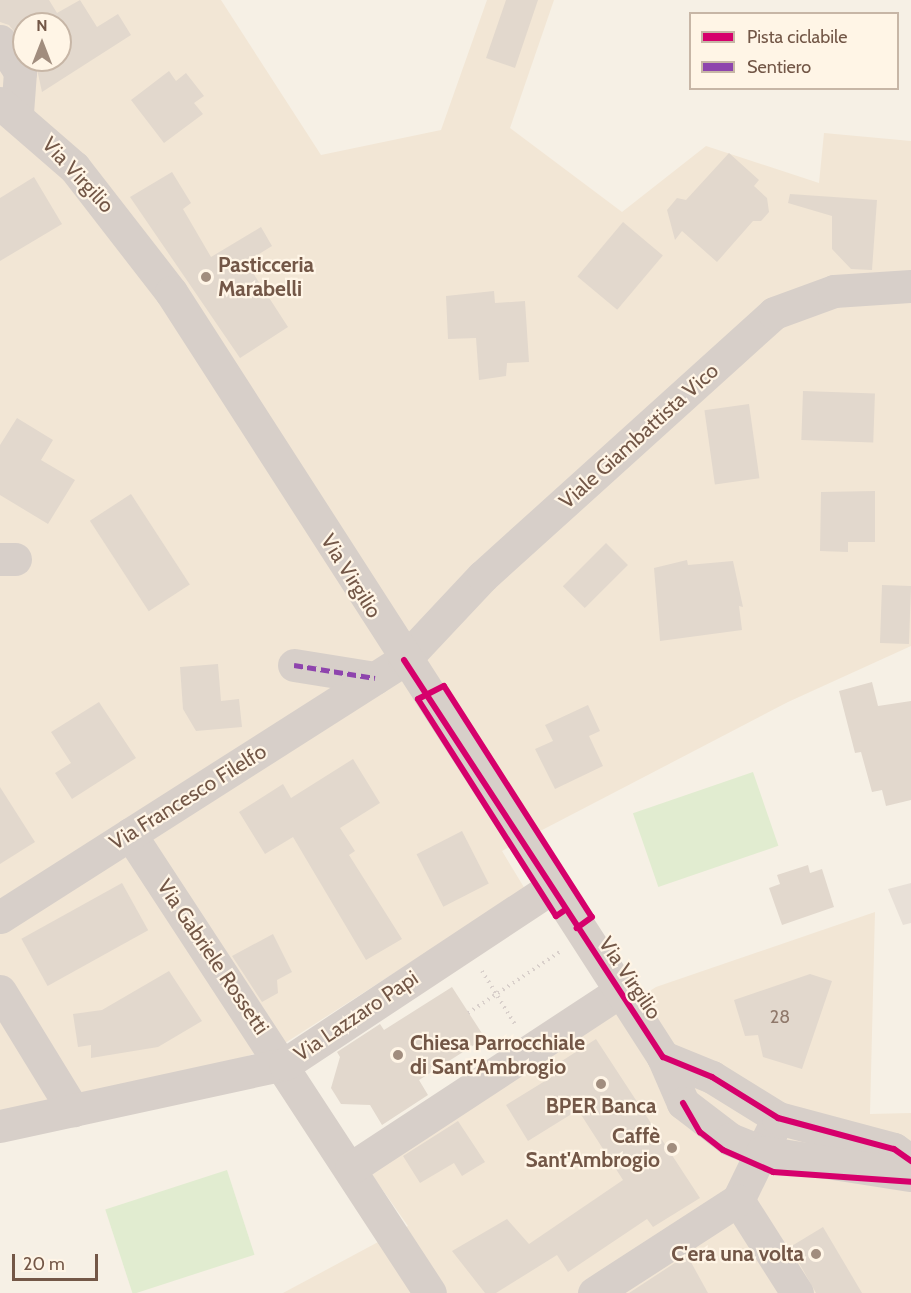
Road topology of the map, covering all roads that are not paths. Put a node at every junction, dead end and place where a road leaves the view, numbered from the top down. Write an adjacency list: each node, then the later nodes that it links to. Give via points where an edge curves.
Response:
1 (0, 41): 2 (street, via 20,72)
2 (9, 108): 4 (street, Via Virgilio, via 74,166 171,292)
3 (911, 286): 4 (street, Viale Giambattista Vico, via 834,291 774,313 483,576)
4 (404, 660): 6 (street, Via Francesco Filelfo); 8 (street, Via Virgilio)
5 (294, 665): 6 (street)
6 (375, 678): 7 (street, Via Francesco Filelfo)
7 (130, 834): 9 (street, Via Francesco Filelfo); 13 (street, Via Gabriele Rossetti)
8 (550, 888): 11 (street, Via Virgilio); 13 (street, Via Lazzaro Papi)
9 (0, 917)
10 (0, 991): 14 (street)
11 (619, 992): 12 (street, Via Virgilio); 19 (street)
12 (663, 1057): 15 (street, via 712,1077); 17 (street, Via Virgilio, via 683,1103 717,1132)
13 (285, 1064): 14 (street, Via Lazzaro Papi); 19 (street, Via Gabriele Rossetti)
14 (73, 1110): 16 (street, Via Lazzaro Papi)
15 (778, 1118): 17 (street); 18 (street, via 894,1149)
16 (0, 1126)
17 (762, 1152): 20 (street, Via Virgilio); 21 (street)
18 (911, 1161)
19 (351, 1168): 22 (street, Via Gabriele Rossetti)
20 (911, 1175)
21 (738, 1200): 23 (street); 24 (street)
22 (430, 1293)
23 (594, 1293)
24 (797, 1293)

